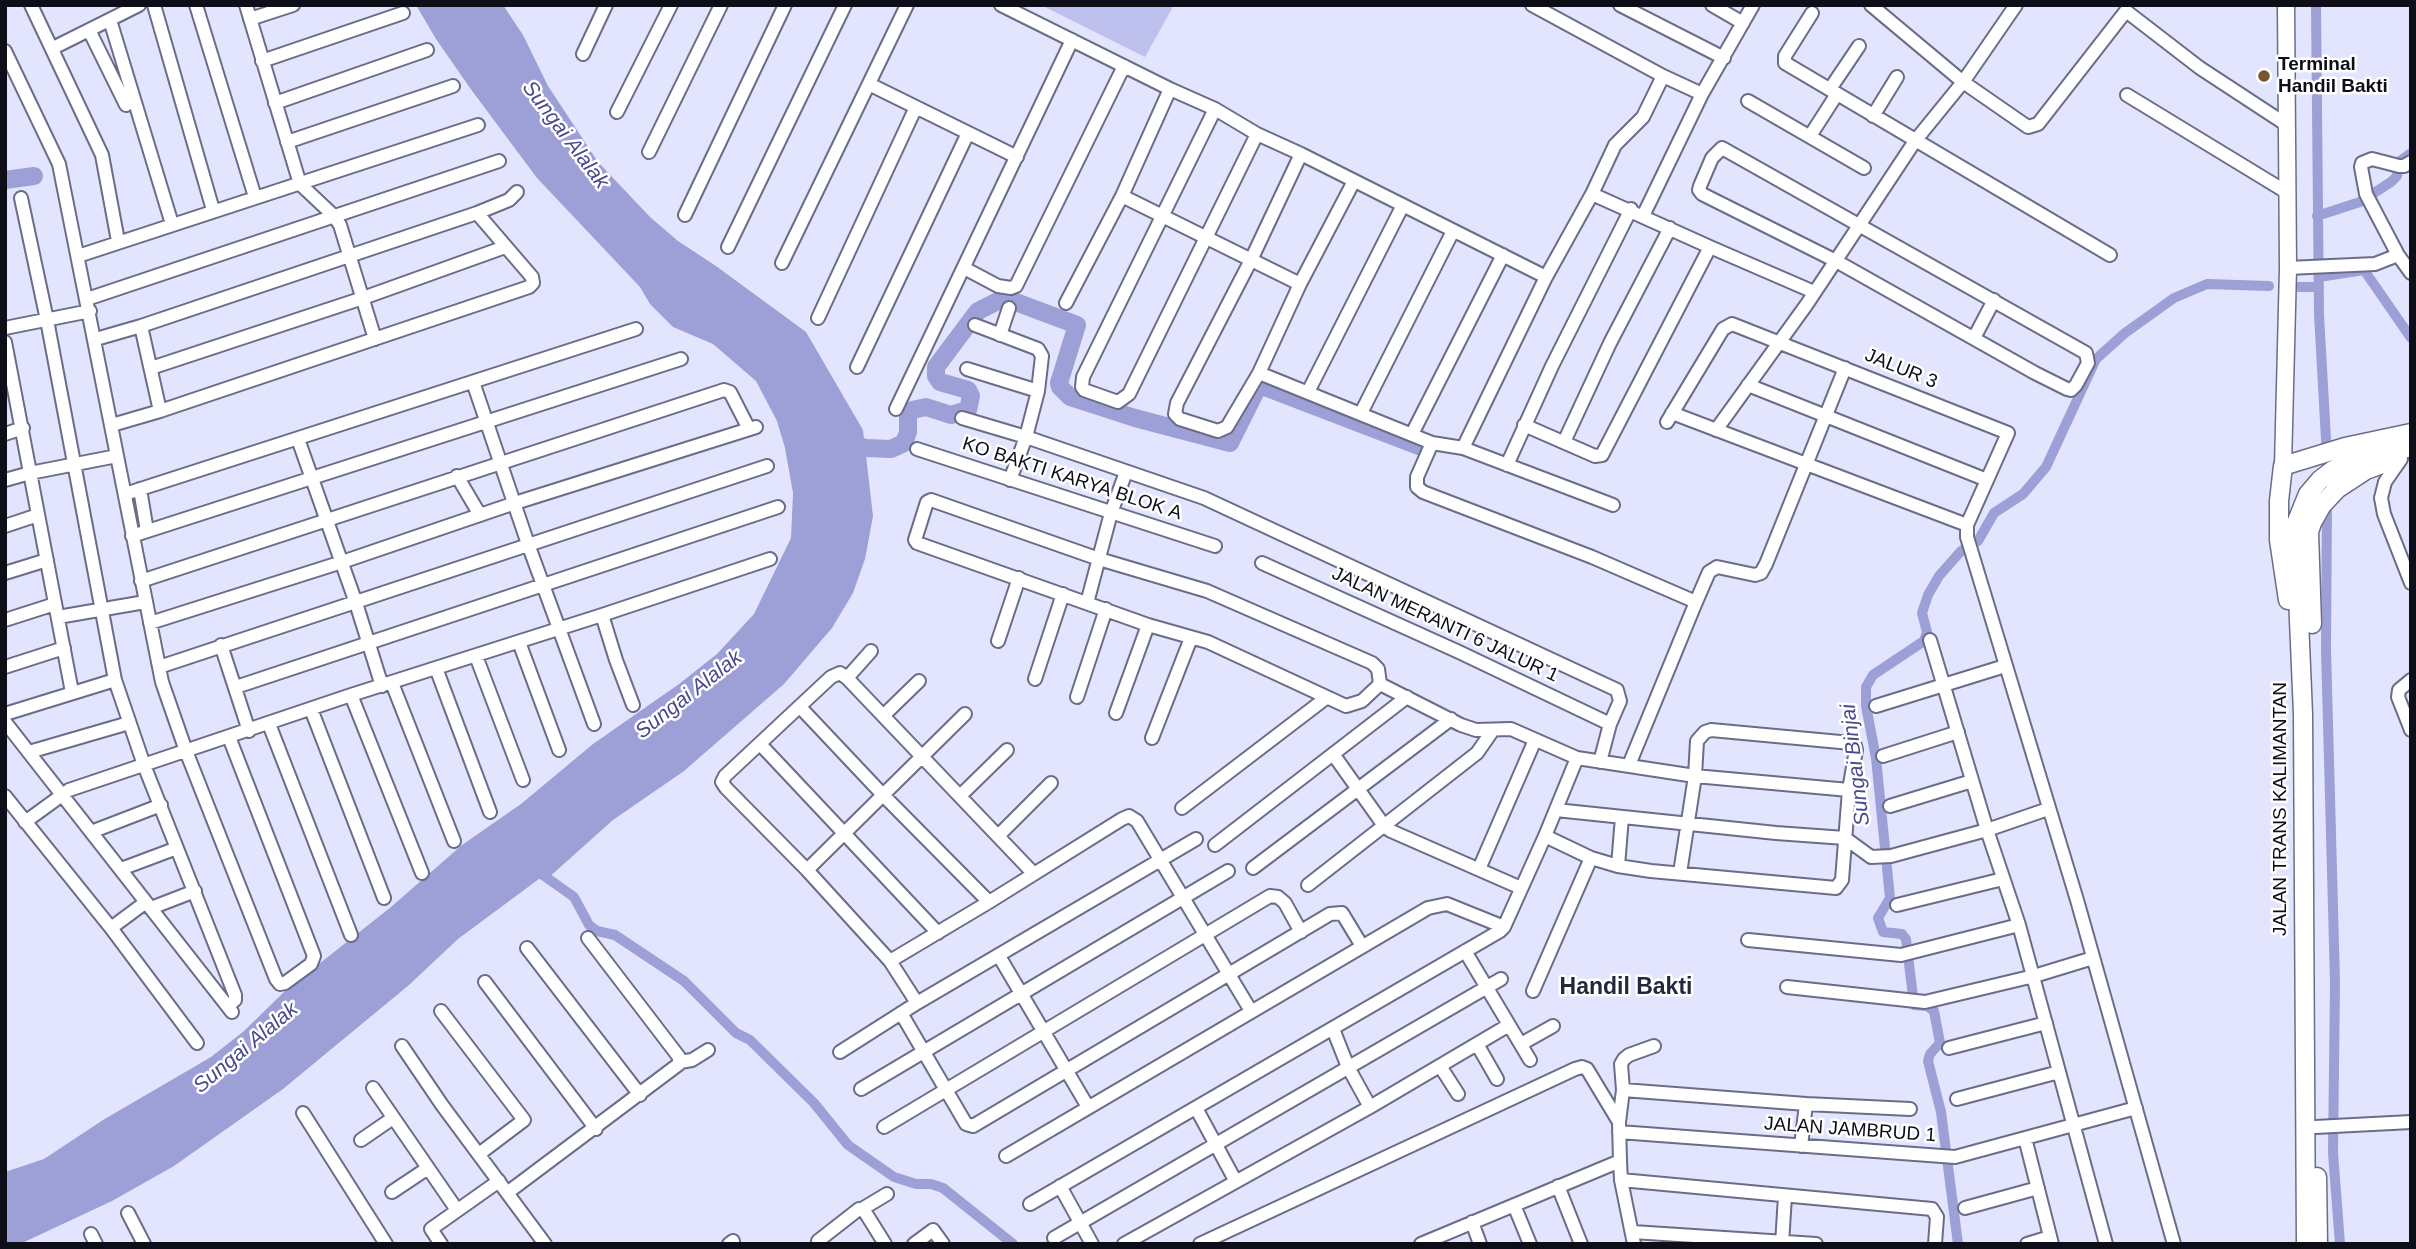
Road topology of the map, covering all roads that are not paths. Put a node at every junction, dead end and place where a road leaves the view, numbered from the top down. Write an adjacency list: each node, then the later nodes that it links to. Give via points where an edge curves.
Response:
1 (139, 5): 26 (street)
2 (154, 5): 77 (street)
3 (196, 5): 73 (street)
4 (246, 5): 25 (street)
5 (293, 5): 25 (street)
6 (606, 5): 34 (street)
7 (671, 5): 52 (street)
8 (721, 5): 61 (street)
9 (785, 5): 79 (street)
10 (845, 5): 90 (street)
11 (907, 5): 41 (street)
12 (1001, 5): 29 (street)
13 (1532, 5): 38 (street)
14 (1620, 5): 35 (street)
15 (1712, 5): 27 (street)
16 (1753, 5): 27 (street)
17 (1871, 5): 22 (street)
18 (2016, 5): 40 (street)
19 (2286, 5): 55 (main road)
20 (34, 6): 31 (street)
21 (2128, 8): 40 (street, via 2035,127 2016,120); 55 (street, via 2209,75)
22 (1888, 11): 40 (street)
23 (403, 13): 36 (street)
24 (1812, 13): 44 (street, via 1783,61)
25 (250, 19): 36 (street)
26 (110, 20): 28 (street); 83 (street)
27 (1743, 23): 35 (street)
28 (89, 30): 31 (street); 49 (street)
29 (1072, 40): 37 (street); 63 (street)
30 (1859, 46): 44 (street)
31 (53, 48): 88 (street, via 102,155)
32 (427, 50): 48 (street)
33 (5, 51): 96 (street, via 59,164)
34 (583, 54)
35 (1724, 58): 45 (street)
36 (262, 61): 48 (street)
37 (1124, 66): 43 (street); 100 (street, via 1016,286 998,286)
38 (1663, 75): 45 (street); 71 (street, via 1643,117 1615,145)
39 (1896, 77): 53 (street)
40 (1964, 82): 59 (street)
41 (869, 84): 50 (street); 99 (street)
42 (453, 86): 60 (street)
43 (1170, 89): 51 (street); 72 (street)
44 (1833, 91): 53 (street); 58 (street)
45 (1702, 94): 81 (street)
46 (2127, 95): 70 (street)
47 (1748, 101): 58 (street)
48 (275, 103): 60 (street)
49 (126, 105)
50 (916, 107): 56 (street); 111 (street)
51 (1215, 109): 57 (street); 82 (street)
52 (617, 112)
53 (1873, 116): 59 (street)
54 (478, 125): 68 (street)
55 (2287, 125): 70 (main road)
56 (968, 133): 63 (street); 124 (street)
57 (1257, 134): 62 (street); 87 (street)
58 (1810, 136): 66 (street)
59 (1915, 141): 84 (street); 94 (street)
60 (287, 142): 68 (street)
61 (649, 152)
62 (1301, 154): 67 (street); 97 (street)
63 (1017, 157): 100 (street)
64 (499, 161): 80 (street)
65 (2404, 165): 95 (street, via 2372,159 2361,167 2367,196)
66 (1864, 168)
67 (1354, 181): 75 (street); 104 (street)
68 (300, 184): 73 (street); 80 (street)
69 (517, 192): 78 (street)
70 (2288, 193): 101 (main road)
71 (1592, 194): 76 (street); 103 (street)
72 (1122, 196): 82 (street); 108 (street)
73 (255, 197): 77 (street)
74 (21, 198): 112 (street)
75 (1403, 205): 86 (street); 133 (street)
76 (1631, 209): 81 (street); 141 (street)
77 (213, 210): 83 (street)
78 (477, 213): 89 (street); 92 (street)
79 (685, 215)
80 (334, 216): 92 (street); 109 (street)
81 (1643, 216): 85 (street)
82 (1162, 217): 87 (street); 87 (street, via 1083,377 1084,390 1118,402 1129,394)
83 (172, 224): 88 (street)
84 (1861, 224): 98 (street); 98 (street, via 1722,148 1712,158 1700,186 1702,194); 107 (street)
85 (1670, 228): 91 (street); 149 (street)
86 (1453, 230): 93 (street); 136 (street)
87 (1206, 238): 97 (street)
88 (118, 241): 96 (street)
89 (505, 247): 106 (street); 120 (street, via 532,277 529,287)
90 (728, 247)
91 (1710, 247): 105 (street); 149 (street, via 1602,455)
92 (350, 255): 106 (street); 114 (street)
93 (1503, 255): 103 (street); 146 (street)
94 (2110, 255)
95 (2398, 255): 101 (street, via 2375,264); 102 (street)
96 (78, 256): 109 (street)
97 (1251, 260): 104 (street); 128 (street, via 1175,414 1222,431)
98 (1836, 261): 105 (street); 118 (street)
99 (782, 263)
100 (964, 268): 134 (street)
101 (2288, 268): 160 (main road)
102 (2411, 273)
103 (1546, 277): 151 (street)
104 (1300, 284): 128 (street)
105 (1814, 292): 122 (street)
106 (363, 298): 120 (street); 125 (street)
107 (1994, 300): 118 (street); 118 (street, via 2086,353 2088,363 2071,390)
108 (1066, 303)
109 (89, 305): 112 (street); 119 (street)
110 (1009, 308): 117 (street)
111 (818, 318)
112 (47, 320): 115 (street); 156 (street)
113 (975, 325): 117 (street)
114 (141, 326): 119 (street); 125 (street)
115 (5, 328)
116 (636, 329): 129 (street)
117 (1000, 334): 132 (street, via 1041,351)
118 (1974, 338)
119 (96, 339): 140 (street)
120 (375, 339): 135 (street)
121 (5, 342): 131 (street)
122 (1779, 344): 126 (street, JALUR 3); 130 (street); 143 (street, JALUR 3, via 1737,325 1723,329 1670,418)
123 (681, 359): 139 (street)
124 (857, 367)
125 (151, 368): 135 (street)
126 (1845, 368): 137 (street); 167 (street, JALUR 3, via 2008,433)
127 (967, 369): 132 (street)
128 (1259, 373): 133 (street)
129 (473, 382): 139 (street); 148 (street)
130 (1748, 385): 137 (street); 143 (street)
131 (9, 386): 142 (street)
132 (1038, 391): 147 (street)
133 (1308, 392): 136 (street)
134 (896, 409)
135 (160, 411): 140 (street)
136 (1361, 413): 146 (street)
137 (1825, 414): 158 (street); 167 (street)
138 (962, 418): 147 (street)
139 (487, 420): 155 (street); 164 (street)
140 (111, 425): 154 (street)
141 (1524, 425): 149 (street); 157 (street)
142 (23, 428): 145 (street); 162 (street)
143 (1716, 430): 158 (street)
144 (2411, 433): 160 (highway)
145 (5, 434)
146 (1412, 434): 150 (street)
147 (1026, 437): 161 (street); 166 (street)
148 (298, 439): 164 (street); 168 (street)
149 (1564, 442)
150 (1432, 443): 151 (street); 196 (street, via 1416,483 1423,492)
151 (1463, 448): 157 (street)
152 (916, 449): 166 (street, KO BAKTI KARYA BLOK A)
153 (2403, 455): 182 (highway, JALAN TRANS KALIMANTAN, via 2349,462 2320,480 2301,506 2295,526); 192 (street, via 2385,482 2381,498)
154 (117, 456): 156 (street); 169 (street)
155 (500, 461): 163 (street); 170 (street); 170 (street, via 726,390 753,428)
156 (74, 465): 162 (street); 200 (street)
157 (1507, 465): 171 (street)
158 (1807, 465): 180 (street); 196 (street, via 1760,573 1749,575 1717,567 1709,572)
159 (767, 466): 181 (street)
160 (2283, 466): 212 (highway, via 2279,540 2292,625)
161 (1126, 472): 173 (street); 248 (street, via 1204,498 1591,678 1619,694)
162 (30, 473): 165 (street); 174 (street)
163 (457, 476): 175 (street); 176 (street)
164 (312, 478): 176 (street); 178 (street)
165 (5, 480)
166 (1010, 480): 173 (street, KO BAKTI KARYA BLOK A)
167 (1987, 480): 180 (street)
168 (140, 489): 169 (street); 178 (street)
169 (125, 494): 179 (street)
170 (515, 503): 175 (street); 181 (street)
171 (1612, 505)
172 (778, 507): 193 (street)
173 (1111, 513): 183 (street, KO BAKTI KARYA BLOK A); 185 (street)
174 (38, 515): 177 (street); 186 (street)
175 (480, 515): 187 (street)
176 (326, 520): 187 (street); 191 (street)
177 (5, 526)
178 (147, 531): 179 (street)
179 (132, 536): 191 (street)
180 (1968, 538): 217 (street)
181 (528, 544): 193 (street); 197 (street)
182 (2302, 544): 212 (highway, JALAN TRANS KALIMANTAN); 385 (highway, JALAN TRANS KALIMANTAN, via 2312,609)
183 (1215, 546)
184 (770, 559): 202 (street)
185 (1099, 559): 190 (street, via 928,501 916,542); 198 (street); 227 (street, via 1207,591 1276,620 1371,663 1378,669)
186 (47, 560): 189 (street); 201 (street)
187 (341, 562): 197 (street); 204 (street)
188 (1262, 563): 248 (street, JALAN MERANTI 6 JALUR 1)
189 (5, 573)
190 (1019, 578): 194 (street); 209 (street)
191 (141, 581): 195 (street)
192 (2411, 583)
193 (543, 587): 206 (street); 211 (street)
194 (1063, 594): 198 (street); 222 (street)
195 (145, 602): 200 (street); 204 (street)
196 (1696, 602): 267 (street)
197 (356, 603): 211 (street); 213 (street)
198 (1087, 603): 199 (street)
199 (1106, 609): 205 (street); 232 (street)
200 (103, 610): 201 (street); 223 (street)
201 (57, 611): 203 (street); 214 (street)
202 (602, 615): 206 (street); 235 (street)
203 (5, 620)
204 (150, 623): 219 (street)
205 (1148, 625): 207 (street); 239 (street)
206 (559, 629): 210 (street); 247 (street)
207 (1191, 638): 234 (street); 254 (street)
208 (1930, 640): 228 (street)
209 (998, 641)
210 (519, 642): 216 (street); 257 (street)
211 (369, 643): 226 (street); 229 (street)
212 (2301, 643): 437 (highway, JALAN TRANS KALIMANTAN)
213 (221, 645): 219 (street); 229 (street)
214 (64, 648): 218 (street); 230 (street)
215 (871, 651): 221 (street)
216 (476, 656): 220 (street); 269 (street)
217 (2005, 666): 228 (street); 281 (street)
218 (5, 667)
219 (159, 667): 259 (street)
220 (436, 668): 226 (street); 283 (street)
221 (846, 678): 237 (street, via 840,673 831,677); 242 (street)
222 (1035, 679)
223 (115, 680): 230 (street); 245 (street)
224 (2411, 680): 251 (street, via 2398,697)
225 (919, 681): 242 (street)
226 (387, 684): 231 (street); 295 (street)
227 (1380, 684): 233 (street); 234 (street, via 1350,706)
228 (1944, 686): 236 (street); 252 (street)
229 (236, 687): 249 (street)
230 (72, 692): 240 (street)
231 (351, 695): 238 (street); 306 (street)
232 (1077, 697)
233 (1407, 697): 243 (street); 261 (street)
234 (1326, 698): 280 (street)
235 (633, 705)
236 (1876, 706)
237 (800, 707): 256 (street); 276 (street)
238 (311, 709): 246 (street); 313 (street)
239 (1116, 713)
240 (5, 714)
241 (965, 714): 263 (street)
242 (883, 716): 263 (street)
243 (1451, 719): 250 (street, via 1476,730); 272 (street)
244 (5, 722): 260 (street)
245 (129, 723): 260 (street); 266 (street)
246 (269, 724): 249 (street); 323 (street)
247 (594, 724)
248 (1610, 724): 265 (street)
249 (249, 730): 253 (street)
250 (1493, 730): 255 (street, via 1511,729); 287 (street, via 1477,753)
251 (2411, 730)
252 (1958, 733): 262 (street); 270 (street)
253 (229, 737): 259 (street); 259 (street, via 314,956 311,964 285,983 276,979)
254 (1152, 738)
255 (1535, 740): 264 (street); 303 (street)
256 (760, 744): 290 (street); 304 (street, via 725,776 723,784)
257 (559, 750)
258 (1007, 750): 277 (street)
259 (186, 751): 266 (street)
260 (29, 752): 274 (street)
261 (1333, 754): 272 (street); 296 (street)
262 (1883, 756)
263 (923, 758): 276 (street); 277 (street)
264 (1577, 758): 265 (street); 282 (street)
265 (1600, 762): 267 (street)
266 (144, 765): 274 (street); 278 (street)
267 (1629, 765): 268 (street)
268 (1695, 776): 273 (street); 273 (street, via 1697,741 1711,730 1853,744 1856,750); 286 (street)
269 (523, 780)
270 (1972, 781): 279 (street); 288 (street)
271 (1051, 783): 291 (street)
272 (1359, 790): 287 (street); 301 (street)
273 (1849, 790): 293 (street)
274 (61, 795): 285 (street); 289 (street)
275 (5, 796): 285 (street)
276 (884, 796): 290 (street); 315 (street)
277 (960, 796): 291 (street)
278 (161, 805): 289 (street); 297 (street)
279 (1890, 806)
280 (1182, 808)
281 (2048, 809): 288 (street); 331 (street)
282 (1556, 810): 284 (street); 292 (street)
283 (490, 812)
284 (1622, 817): 286 (street); 300 (street)
285 (25, 822): 319 (street)
286 (1688, 823): 293 (street); 307 (street)
287 (1385, 827): 303 (street); 310 (street)
288 (1987, 830): 293 (street, via 1891,856 1871,857); 309 (street)
289 (91, 832): 302 (street)
290 (845, 834): 304 (street); 322 (street)
291 (999, 835): 308 (street)
292 (1545, 836): 298 (street); 311 (street)
293 (1845, 838): 307 (street, via 1842,880 1836,888)
294 (1196, 839): 299 (street)
295 (454, 841)
296 (1216, 845)
297 (177, 848): 302 (street); 312 (street)
298 (1591, 858): 300 (street); 339 (street)
299 (1160, 861): 308 (street, via 1137,821 1129,816); 314 (street); 330 (street)
300 (1618, 866): 307 (street)
301 (1253, 868)
302 (121, 869): 316 (street)
303 (1479, 869): 311 (street)
304 (807, 870): 332 (street)
305 (1228, 871): 314 (street)
306 (422, 873)
307 (1680, 873)
308 (1034, 874): 315 (street)
309 (2003, 879): 317 (street); 318 (street)
310 (1308, 885)
311 (1521, 888): 320 (street)
312 (195, 891): 316 (street); 316 (street, via 235,995 230,1009)
313 (384, 898)
314 (1182, 898): 324 (street); 340 (street)
315 (989, 902): 322 (street)
316 (148, 905): 319 (street)
317 (1897, 905)
318 (2019, 925): 326 (street, via 1906,954); 334 (street)
319 (111, 928): 350 (street)
320 (1504, 928): 327 (street, via 1442,904); 329 (street)
321 (1301, 932): 324 (street, via 1285,903 1270,896); 327 (street, via 1330,914 1342,913); 333 (street)
322 (938, 933): 332 (street)
323 (351, 934)
324 (1205, 935): 333 (street); 349 (street)
325 (587, 938): 360 (street)
326 (1748, 940)
327 (1362, 946): 343 (street)
328 (527, 948): 371 (street)
329 (1465, 951): 338 (street); 348 (street)
330 (999, 956): 340 (street); 341 (street)
331 (2093, 958): 334 (street); 377 (street)
332 (890, 961): 341 (street)
333 (1229, 974): 343 (street); 363 (street)
334 (2034, 976): 337 (street, via 1925,1002); 345 (street)
335 (1501, 979): 338 (street)
336 (485, 982): 386 (street)
337 (1787, 987)
338 (1487, 988): 346 (street); 362 (street)
339 (1533, 991)
340 (1022, 994): 349 (street); 358 (street)
341 (917, 1003): 344 (street)
342 (441, 1011): 391 (street, via 524,1120)
343 (1251, 1011): 374 (street)
344 (901, 1013): 357 (street); 358 (street)
345 (2046, 1023): 355 (street); 364 (street)
346 (1509, 1026): 351 (street); 352 (street)
347 (1553, 1026): 352 (street)
348 (1333, 1028): 362 (street); 376 (street)
349 (1044, 1032): 363 (street); 368 (street)
350 (197, 1043)
351 (1477, 1044): 361 (street); 365 (street)
352 (1521, 1044): 359 (street)
353 (402, 1046): 391 (street)
354 (1654, 1046): 369 (street, via 1629,1055 1620,1064)
355 (1950, 1048)
356 (708, 1049): 360 (street)
357 (840, 1052)
358 (922, 1052): 367 (street); 368 (street)
359 (1530, 1059)
360 (680, 1062): 371 (street)
361 (1440, 1066): 370 (street); 375 (street)
362 (1349, 1067): 375 (street); 389 (street)
363 (1066, 1070): 368 (street, via 973,1126 966,1124); 374 (street)
364 (2059, 1072): 372 (street); 382 (street)
365 (1497, 1079)
366 (373, 1088): 380 (street)
367 (861, 1088)
368 (945, 1090): 383 (street)
369 (1623, 1090): 373 (street); 384 (street)
370 (1458, 1094)
371 (640, 1095): 386 (street)
372 (1958, 1099)
373 (1806, 1104): 378 (street); 390 (street)
374 (1088, 1107): 392 (street)
375 (1370, 1107): 395 (street)
376 (1196, 1108): 389 (street); 399 (street)
377 (2136, 1108): 382 (street, JALAN JAMBRUD 1); 436 (street)
378 (1910, 1109)
379 (303, 1113): 420 (street)
380 (393, 1118): 388 (street); 394 (street)
381 (2411, 1122): 385 (street)
382 (2073, 1125): 387 (street, JALAN JAMBRUD 1); 435 (street)
383 (884, 1127)
384 (1619, 1127): 390 (street, JALAN JAMBRUD 1); 393 (street); 428 (street, via 1587,1069 1574,1069)
385 (2317, 1127): 438 (highway, JALAN TRANS KALIMANTAN)
386 (596, 1129): 402 (street)
387 (2025, 1138): 390 (street, JALAN JAMBRUD 1, via 1955,1157); 400 (street)
388 (361, 1140)
389 (1216, 1145): 395 (street); 411 (street)
390 (1801, 1146)
391 (479, 1154): 397 (street)
392 (1006, 1156)
393 (1620, 1161): 396 (street); 398 (street)
394 (428, 1168): 401 (street); 409 (street)
395 (1235, 1180): 427 (street)
396 (1621, 1180): 404 (street); 414 (street)
397 (499, 1181): 402 (street); 409 (street)
398 (1558, 1185): 406 (street); 431 (street)
399 (1060, 1186): 405 (street); 411 (street)
400 (2038, 1188): 408 (street); 415 (street)
401 (392, 1192)
402 (508, 1193): 422 (street)
403 (887, 1194): 407 (street)
404 (1785, 1196): 417 (street); 433 (street, via 1932,1209 1937,1217)
405 (1030, 1204)
406 (1514, 1205): 412 (street); 430 (street)
407 (862, 1209): 418 (street); 423 (street)
408 (1965, 1209)
409 (457, 1210): 421 (street, via 430,1229)
410 (128, 1213): 419 (street)
411 (1080, 1223): 413 (street); 426 (street)
412 (1472, 1223): 416 (street); 429 (street)
413 (1054, 1238)
414 (1634, 1238): 417 (street)
415 (2051, 1240): 434 (street)
416 (1428, 1242)
417 (1782, 1242): 432 (street)
418 (817, 1243)
419 (144, 1244)
420 (386, 1244)
421 (441, 1244)
422 (545, 1244)
423 (885, 1244)
424 (914, 1244): 425 (street, via 933,1230)
425 (943, 1244)
426 (1092, 1244)
427 (1124, 1244)
428 (1200, 1244)
429 (1480, 1244)
430 (1530, 1244)
431 (1581, 1244)
432 (1816, 1244)
433 (1935, 1244)
434 (2027, 1244)
435 (2106, 1244)
436 (2174, 1244)
437 (2306, 1244)
438 (2318, 1244)

